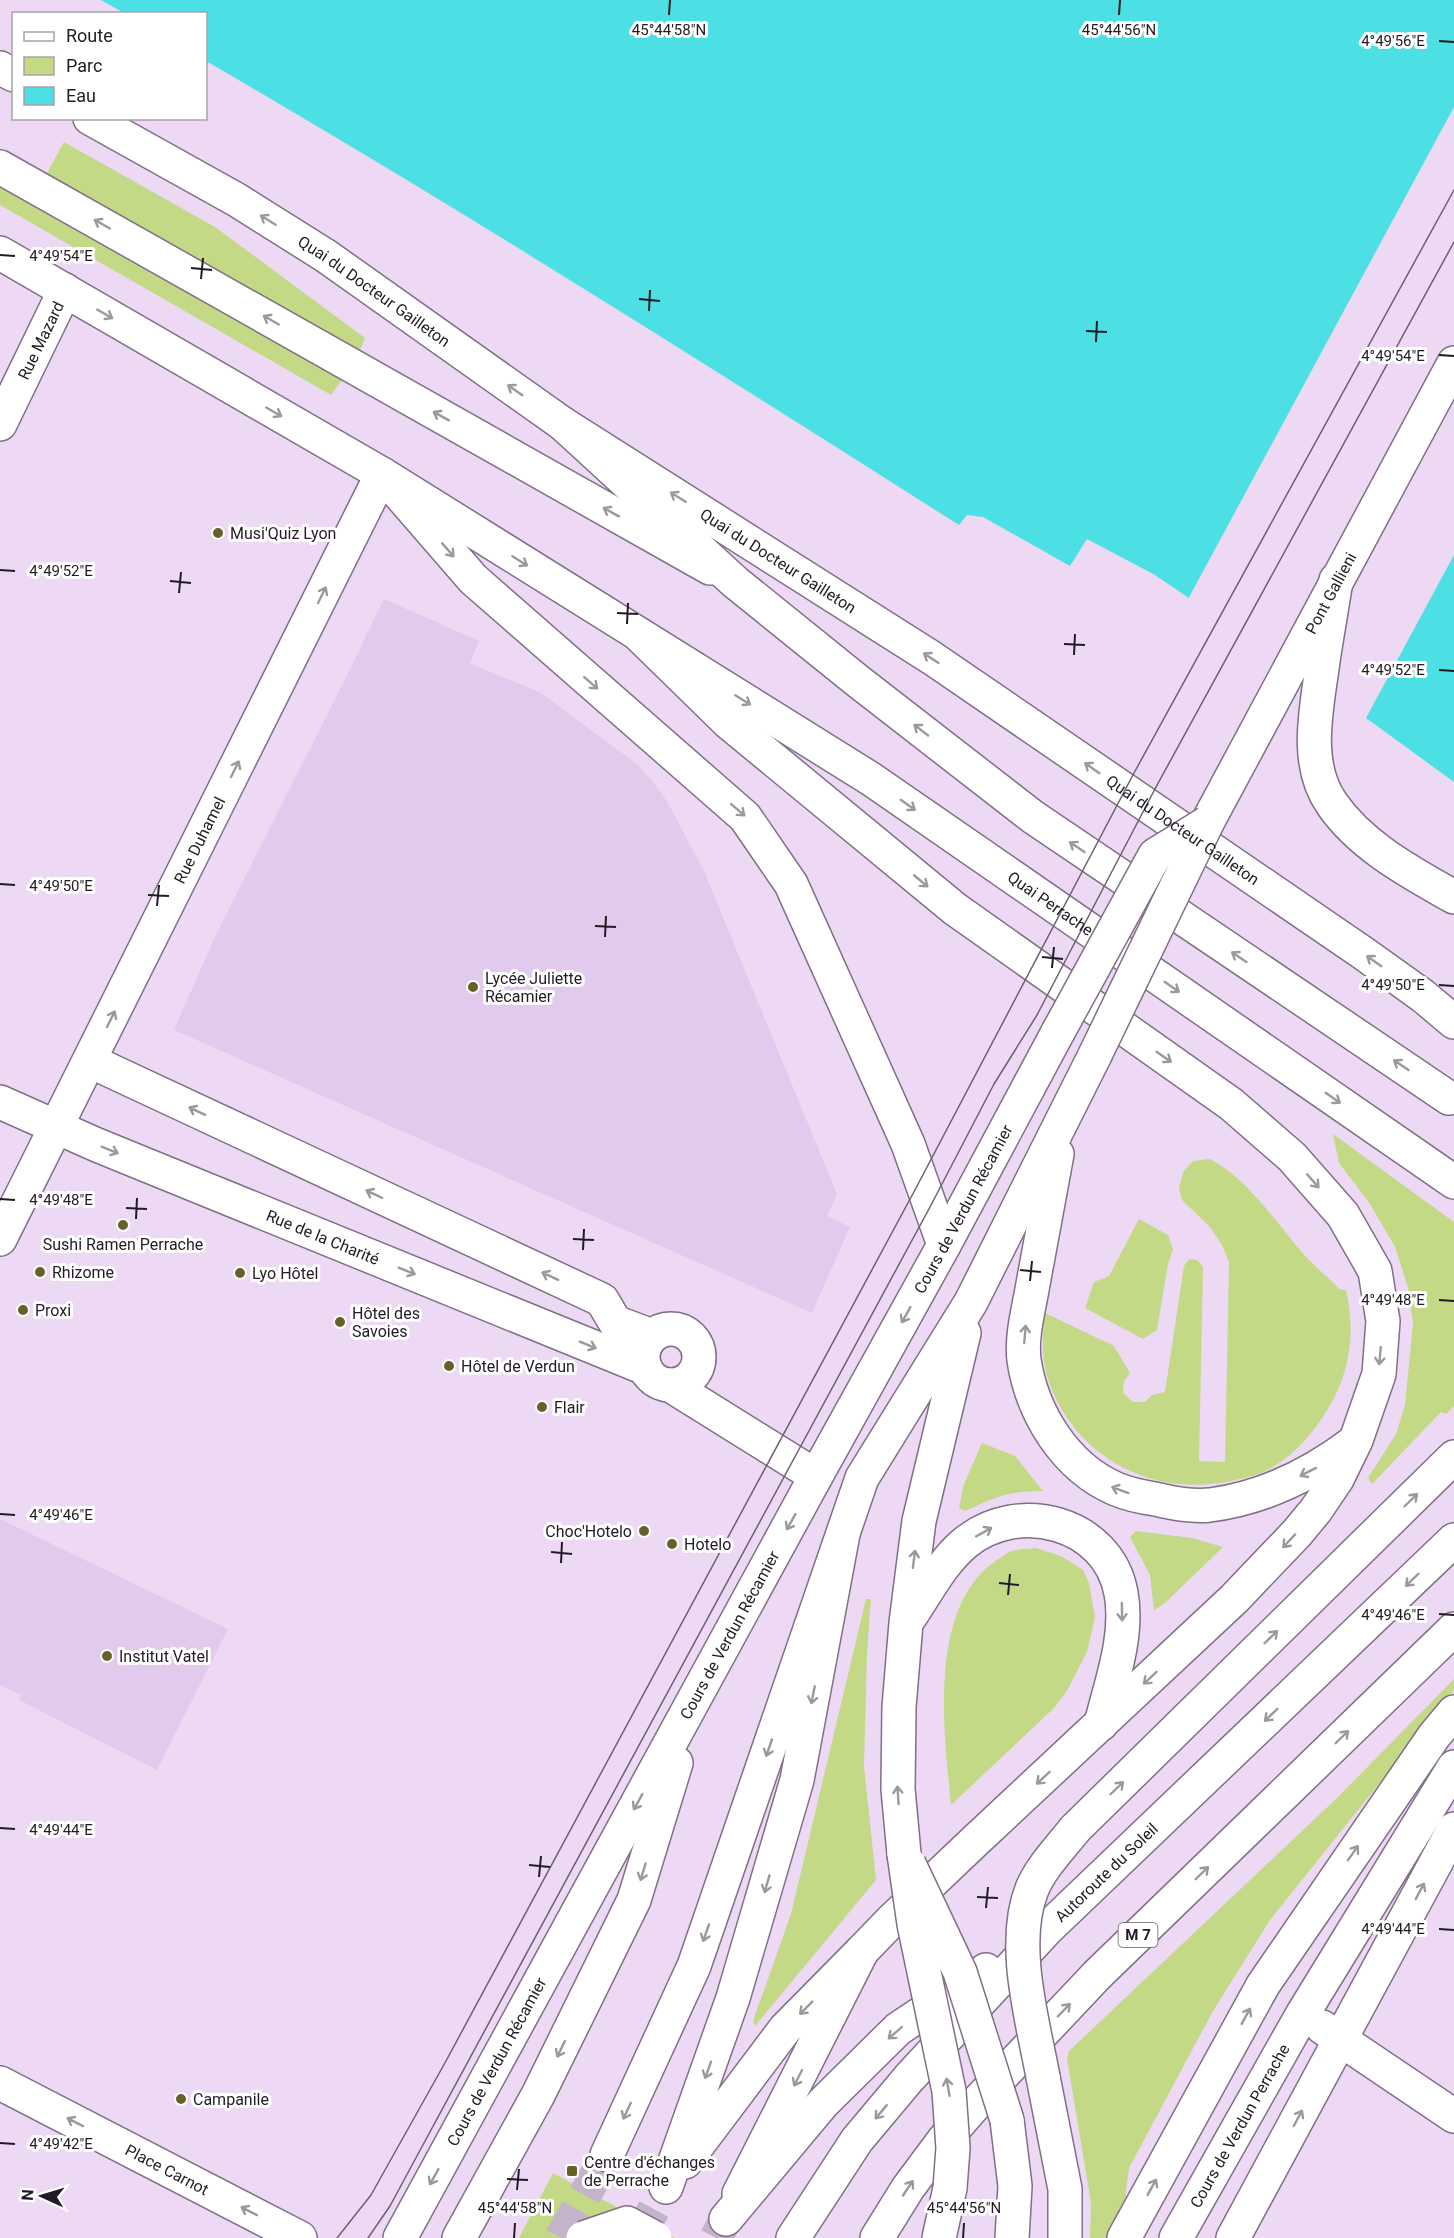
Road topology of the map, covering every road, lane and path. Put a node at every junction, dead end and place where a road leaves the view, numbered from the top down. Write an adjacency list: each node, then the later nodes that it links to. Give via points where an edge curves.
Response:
1 (94, 120): 7 (main road, Quai du Docteur Gailleton, one-way to 1, via 326,256 237,200)
2 (0, 167): 10 (main road, one-way to 2)
3 (0, 253): 4 (main road)
4 (64, 290): 6 (main road, Rue Mazard); 8 (main road, one-way to 8)
5 (1454, 363): 9 (main road, Pont Gallieni)
6 (0, 424)
7 (562, 424): 10 (main road); 14 (main road, Quai du Docteur Gailleton, one-way to 7, via 1372,959 932,658)
8 (382, 474): 11 (main road, one-way to 11); 15 (main road, Rue Duhamel, one-way to 8); 22 (main road, one-way to 22, via 473,579 746,817 791,884 908,1144)
9 (1336, 580): 12 (main road, Pont Gallieni); 13 (main road, via 1316,711 1317,766 1331,803 1374,848)
10 (735, 582): 16 (main road, one-way to 10, via 1033,818)
11 (640, 636): 20 (main road, Quai Perrache, one-way to 20, via 871,779); 26 (main road, one-way to 26, via 728,722 955,909 1231,1104 1292,1157 1343,1215 1375,1271 1383,1321 1379,1374)
12 (1207, 823): 18 (main road, Pont Gallieni, bridge); 22 (main road, Cours de Verdun Récamier, bridge, via 1155,855)
13 (1454, 897)
14 (1454, 1022)
15 (90, 1061): 19 (main road, Rue Duhamel); 24 (main road, one-way to 15, via 615,1322 602,1300)
16 (1449, 1098)
17 (0, 1102): 19 (main road, Rue de la Charité)
18 (1064, 1116): 23 (main road, Pont Gallieni); 26 (main road, one-way to 18, via 1326,1463 1295,1479 1258,1494 1208,1505 1181,1505 1117,1490 1069,1455 1037,1407 1024,1358 1026,1321)
19 (56, 1128): 21 (main road, Rue Duhamel); 25 (main road, Rue de la Charité, one-way to 25)
20 (1454, 1182)
21 (0, 1239)
22 (944, 1245): 28 (main road, Cours de Verdun Récamier, one-way to 28)
23 (971, 1302): 29 (main road, via 862,1478); 31 (main road, one-way to 23, via 919,1521)
24 (652, 1336): 25 (main road, via 642,1351); 25 (main road, via 668,1328 677,1329 693,1339 697,1347 698,1365 687,1380)
25 (657, 1377): 28 (main road, Rue de la Charité)
26 (1356, 1440): 35 (main road, one-way to 35, via 1337,1479 1297,1533 1234,1599)
27 (1454, 1457): 55 (main road, one-way to 27, bridge, via 1065,2189 1026,1986 1025,1916 1032,1888 1075,1829)
28 (816, 1476): 33 (main road, Cours de Verdun Récamier, one-way to 33)
29 (843, 1534): 40 (main road, via 797,1780 733,1998 666,2187 785,2029); 45 (main road, one-way to 45, via 694,1966)
30 (1454, 1539): 39 (main road, Autoroute du Soleil, one-way to 39)
31 (906, 1623): 35 (main road, one-way to 35, via 953,1556 966,1542 992,1527 1037,1520 1078,1532 1109,1563 1122,1594 1122,1630); 38 (main road, one-way to 31, via 898,1788 899,1707)
32 (1454, 1629): 52 (main road, M 7, one-way to 32, via 942,2141 1002,2074 1097,1975)
33 (696, 1696): 47 (main road, Cours de Verdun Récamier, one-way to 47); 48 (main road, one-way to 48, via 634,1900 538,2095)
34 (1454, 1712): 56 (main road, one-way to 34, via 1263,1984)
35 (1101, 1724): 40 (main road, one-way to 40)
36 (1454, 1767): 41 (main road, Cours de Verdun Perrache)
37 (1454, 1829): 42 (main road, one-way to 37)
38 (903, 1854): 53 (main road, one-way to 38, bridge, via 950,2188 949,2091); 54 (main road, bridge, via 960,1972 1007,2120 1015,2186)
39 (1047, 1929): 40 (main road, via 898,2029 823,2103 726,2220); 51 (main road, Autoroute du Soleil, one-way to 51, via 857,2140)
40 (862, 1951)
41 (1302, 2014): 42 (main road); 57 (main road, Cours de Verdun Perrache)
42 (1340, 2039): 44 (main road); 58 (main road, one-way to 42)
43 (0, 2083): 46 (main road, Place Carnot, one-way to 43)
44 (1454, 2116)
45 (606, 2155)
46 (300, 2238)
47 (400, 2238)
48 (459, 2238)
49 (583, 2238): 50 (main road, bridge, via 627,2223)
50 (655, 2238)
51 (793, 2238)
52 (878, 2238)
53 (939, 2238)
54 (1012, 2238)
55 (1065, 2238)
56 (1124, 2238)
57 (1176, 2238)
58 (1233, 2238)

